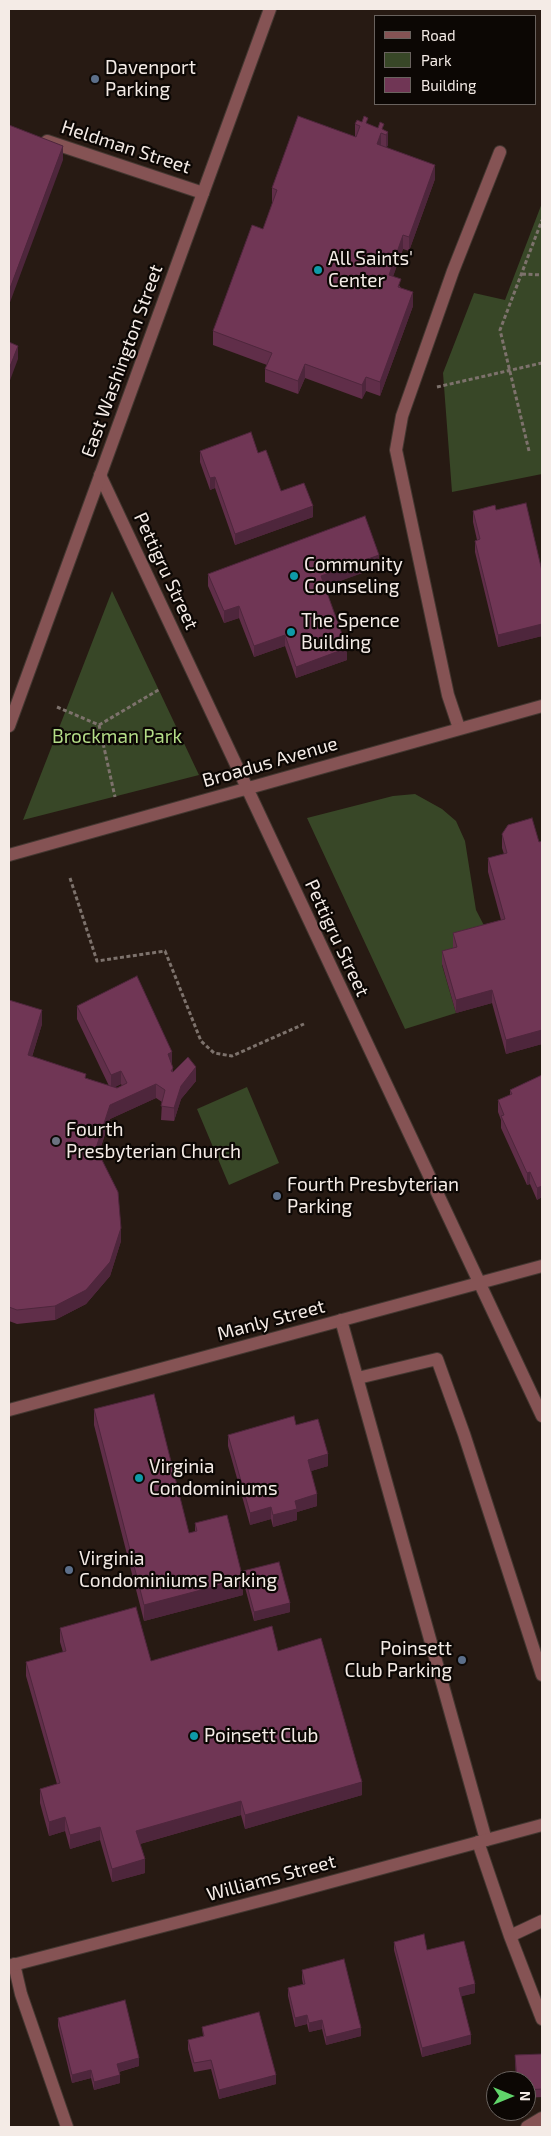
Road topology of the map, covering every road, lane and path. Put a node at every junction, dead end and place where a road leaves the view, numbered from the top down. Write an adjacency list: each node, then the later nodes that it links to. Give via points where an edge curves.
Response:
1 (270, 9): 4 (street, East Washington Street)
2 (35, 137): 4 (street, Heldman Street)
3 (500, 152): 20 (street, via 405,406 396,450 448,695)
4 (203, 193): 14 (street, East Washington Street)
5 (542, 220): 6 (path)
6 (536, 236): 7 (path); 8 (path)
7 (542, 237)
8 (522, 274): 9 (path); 11 (path, via 500,330)
9 (542, 274)
10 (542, 363): 11 (path)
11 (510, 370): 12 (path); 13 (path)
12 (436, 388)
13 (529, 451)
14 (100, 475): 19 (street, East Washington Street); 21 (street, Pettigru Street)
15 (160, 688): 18 (path)
16 (542, 706): 20 (street, Broadus Avenue)
17 (57, 707): 18 (path)
18 (99, 725): 22 (path)
19 (9, 726)
20 (459, 728): 21 (street, Broadus Avenue)
21 (246, 788): 23 (street, Broadus Avenue); 27 (street, Pettigru Street)
22 (115, 797)
23 (9, 855)
24 (70, 878): 25 (path, via 97,962 165,952 201,1041 214,1053 232,1056)
25 (304, 1024)
26 (542, 1266): 27 (street, Manly Street)
27 (480, 1283): 28 (street, Manly Street); 31 (street, Pettigru Street)
28 (341, 1320): 29 (street); 30 (street, Manly Street)
29 (358, 1378): 32 (street, via 437,1359); 34 (street)
30 (9, 1410)
31 (542, 1414)
32 (542, 1675)
33 (542, 1825): 34 (street, Williams Street)
34 (482, 1841): 36 (street); 37 (street, Williams Street)
35 (542, 1921): 36 (street)
36 (510, 1936): 38 (street)
37 (11, 1965): 40 (street)
38 (542, 2019)
39 (542, 2118): 41 (street)
40 (67, 2127)
41 (527, 2127)

